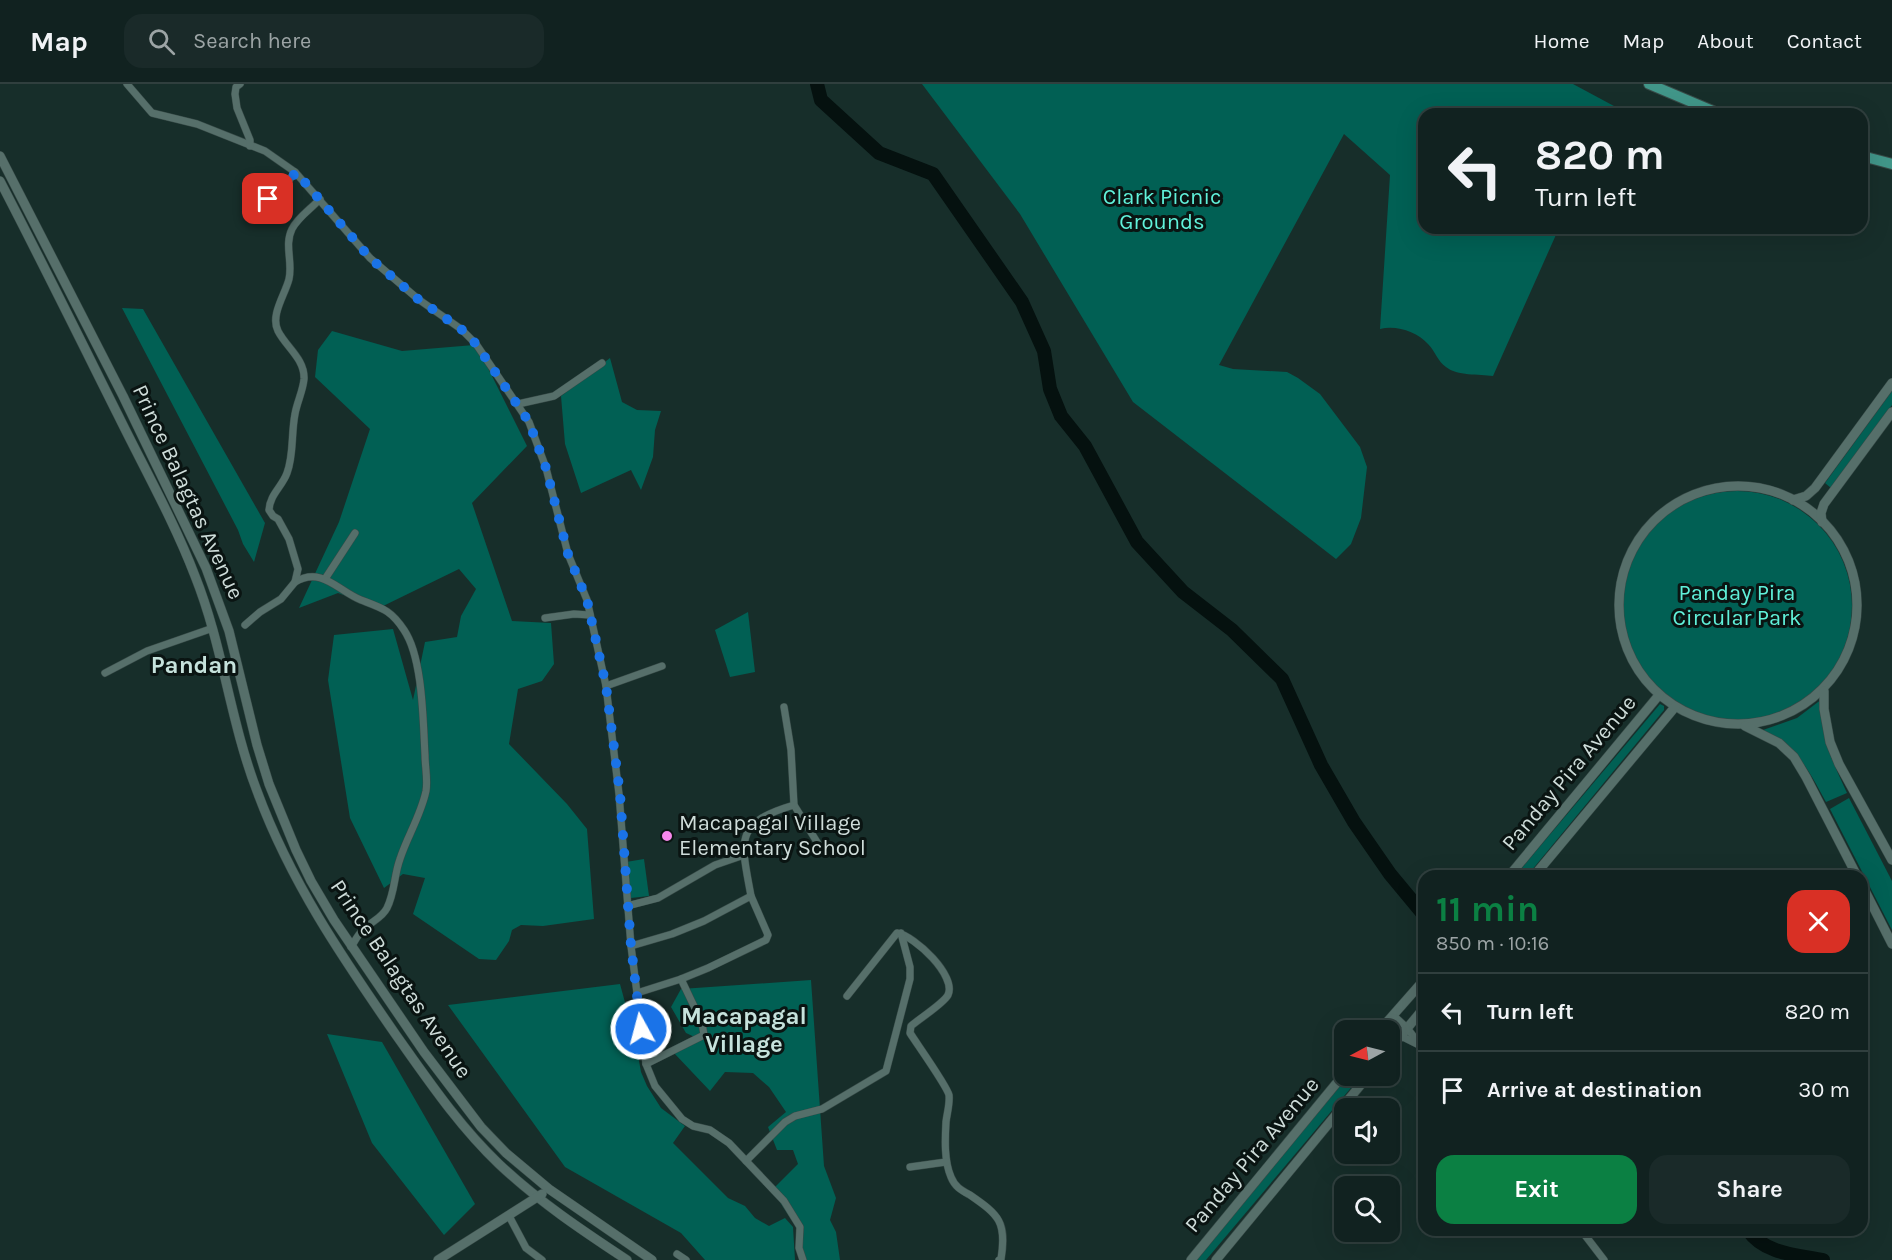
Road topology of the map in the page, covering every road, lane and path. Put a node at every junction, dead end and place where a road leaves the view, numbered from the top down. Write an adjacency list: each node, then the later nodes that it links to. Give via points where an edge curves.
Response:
1 (128, 84): 5 (street, via 152,113 196,124)
2 (240, 84): 5 (street, via 236,100)
3 (1649, 84): 4 (main road)
4 (1706, 108)
5 (250, 146): 9 (street, via 275,156)
6 (0, 156): 10 (main road, Prince Balagtas Avenue)
7 (1868, 158): 8 (main road)
8 (1892, 164)
9 (296, 172): 12 (street); 13 (street)
10 (9, 174): 11 (main road); 50 (main road, Prince Balagtas Avenue, via 201,557 229,631 269,784 311,881)
11 (0, 180): 28 (main road, Prince Balagtas Avenue, via 169,519)
12 (274, 196): 14 (street); 15 (street)
13 (320, 199): 18 (street, via 370,258 476,344); 24 (street, via 291,230 291,270 275,322 300,362 304,377 294,417 288,471 269,504 292,550 297,570)
14 (246, 212)
15 (285, 213)
16 (602, 363): 18 (street, via 554,396)
17 (1892, 383): 20 (main road, via 1815,488)
18 (518, 404): 25 (street, via 546,468 568,554)
19 (1892, 412): 21 (main road, via 1824,504)
20 (1793, 500): 21 (main road); 33 (main road, via 1750,486 1705,489 1664,508 1633,547 1619,589 1622,636 1632,660)
21 (1822, 522): 32 (main road, via 1847,560 1857,606 1849,651)
22 (355, 533): 23 (street)
23 (325, 579): 24 (street, via 304,577); 50 (street, via 388,610 405,630 417,667 423,715 425,794 383,916 364,929)
24 (295, 582): 27 (street, via 281,599)
25 (591, 615): 26 (street); 31 (street)
26 (545, 618)
27 (245, 625)
28 (213, 628): 30 (street, via 147,651); 68 (main road, Prince Balagtas Avenue, via 255,787 300,887 340,955 448,1108 497,1163)
29 (662, 666): 31 (street)
30 (105, 673)
31 (606, 686): 46 (street, via 620,794)
32 (1824, 691): 36 (main road, via 1789,715); 40 (main road, via 1830,742)
33 (1659, 695): 35 (main road); 41 (main road, Panday Pira Avenue)
34 (784, 707): 37 (street)
35 (1676, 707): 36 (main road, via 1709,721); 42 (main road, Panday Pira Avenue)
36 (1745, 726): 43 (main road, via 1794,757)
37 (795, 805): 38 (street); 39 (street, via 776,810 752,825 746,833)
38 (822, 850)
39 (744, 855): 44 (street); 46 (street, via 715,865 658,898)
40 (1892, 860)
41 (1514, 870)
42 (1539, 870)
43 (1854, 870)
44 (752, 896): 49 (street, via 704,921); 51 (street, via 768,937)
45 (1868, 897): 48 (main road)
46 (627, 906): 49 (street)
47 (901, 933): 54 (street, via 894,934); 64 (street, via 910,979 886,1071 822,1109 785,1122); 65 (street, via 920,943 941,969 949,987 944,1000 911,1026 910,1033 947,1090)
48 (1892, 944)
49 (631, 946): 53 (street)
50 (351, 947): 67 (main road, Prince Balagtas Avenue, via 481,1127)
51 (681, 979): 53 (street); 61 (street, via 704,1035)
52 (1418, 986): 56 (main road)
53 (637, 993): 61 (street)
54 (847, 996)
55 (1418, 1015): 58 (main road)
56 (1390, 1020)
57 (1400, 1030): 58 (street)
58 (1404, 1032): 59 (main road); 60 (street)
59 (1400, 1037)
60 (1418, 1045)
61 (646, 1065): 64 (street, via 655,1086 682,1119 710,1130)
62 (1334, 1086): 79 (main road, Panday Pira Avenue)
63 (1360, 1086): 80 (main road, Panday Pira Avenue)
64 (746, 1161): 77 (street, via 797,1221)
65 (946, 1162): 66 (street); 78 (street, via 956,1187 1001,1221 1004,1242)
66 (910, 1167)
67 (549, 1189): 68 (main road); 75 (main road, Prince Balagtas Avenue)
68 (538, 1197): 69 (main road); 74 (main road, Prince Balagtas Avenue)
69 (508, 1216): 72 (main road); 73 (street, via 526,1248)
70 (1586, 1236): 81 (street)
71 (677, 1254): 76 (street)
72 (438, 1260)
73 (542, 1260)
74 (627, 1260)
75 (652, 1260)
76 (686, 1260)
77 (803, 1260)
78 (999, 1260)
79 (1191, 1260)
80 (1216, 1260)
81 (1604, 1260)

